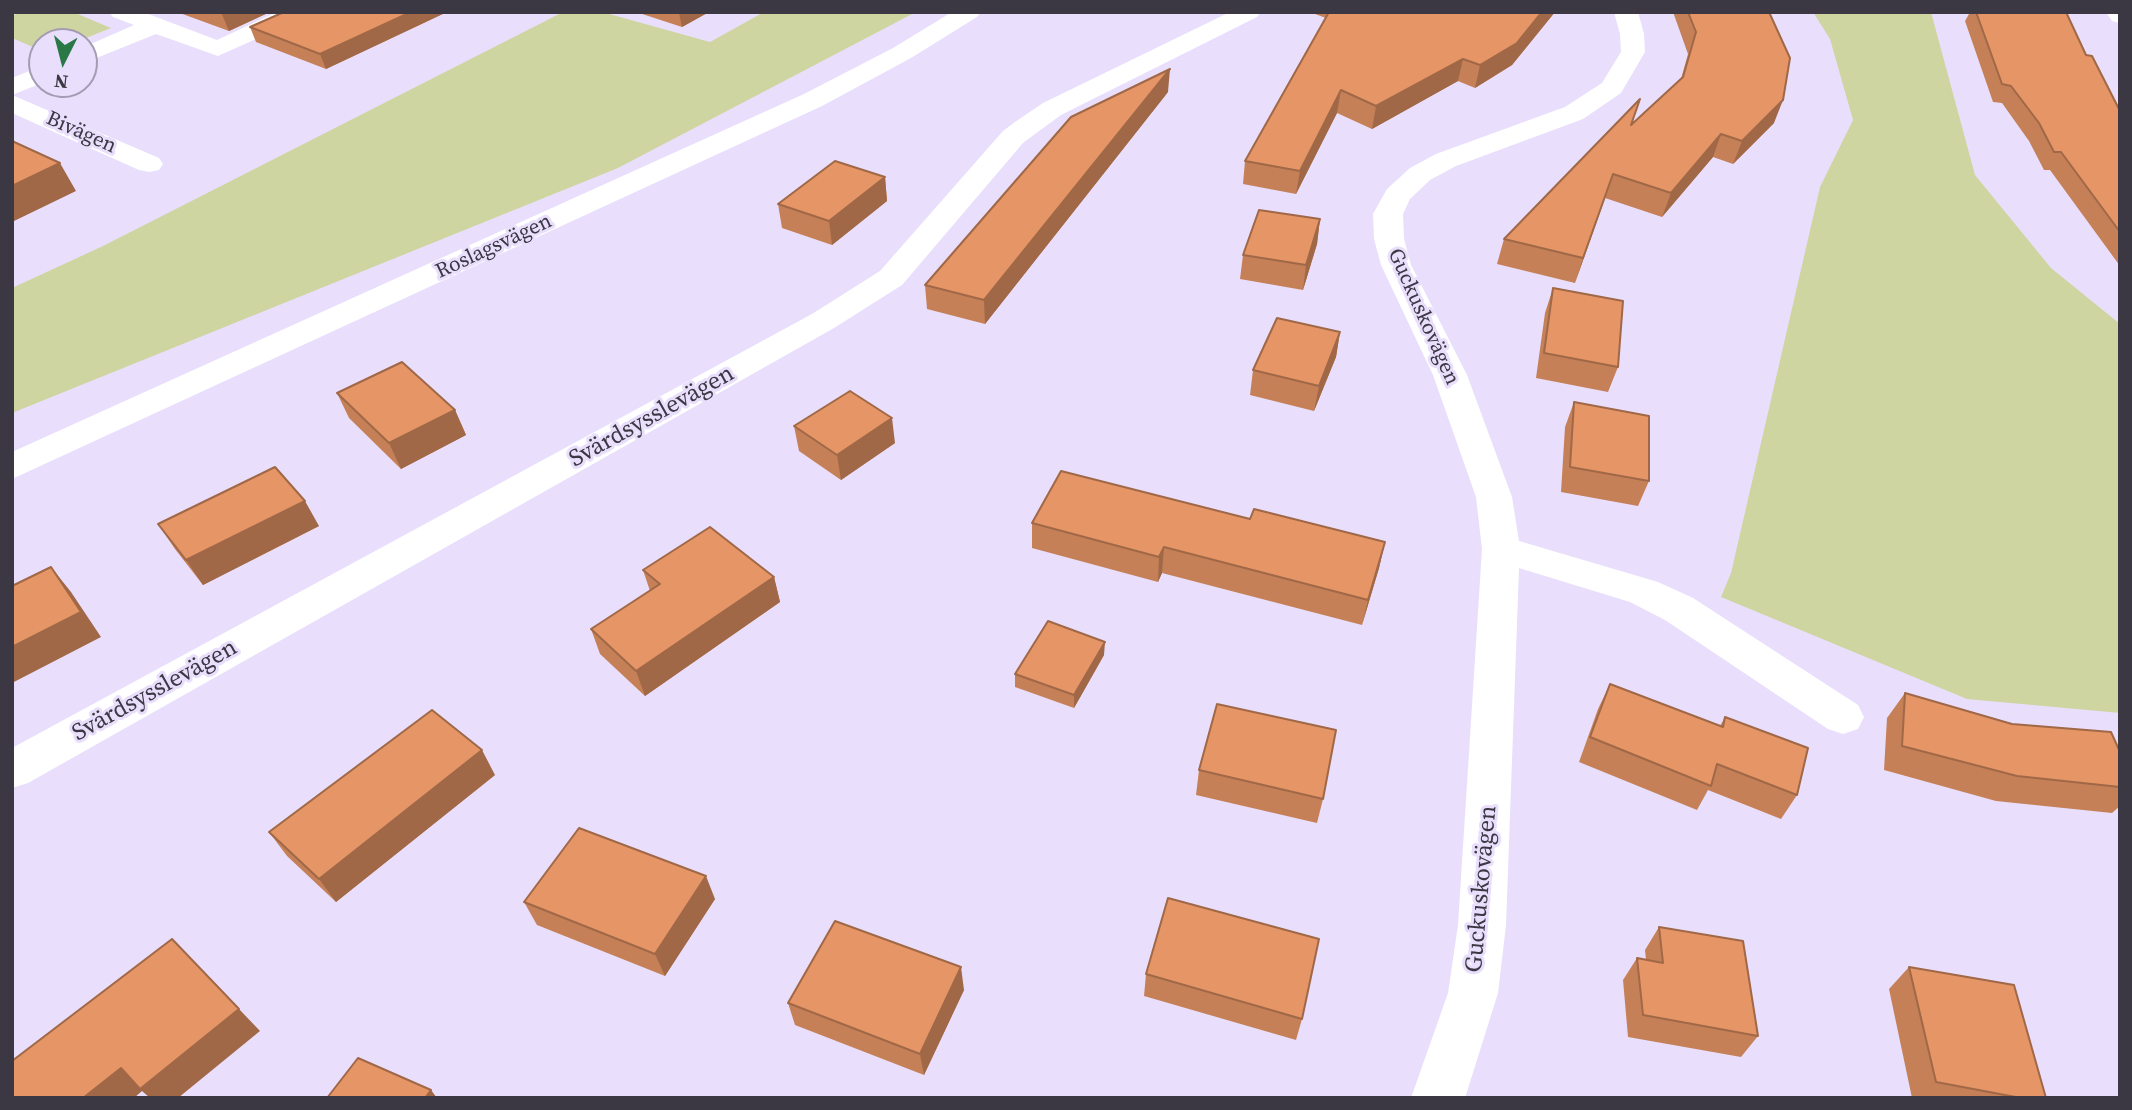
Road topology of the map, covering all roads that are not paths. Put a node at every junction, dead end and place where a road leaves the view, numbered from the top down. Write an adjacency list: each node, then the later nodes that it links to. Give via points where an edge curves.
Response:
1 (121, 12): 6 (street)
2 (298, 12): 6 (street, via 218,49)
3 (969, 12): 10 (street, Roslagsvägen, via 801,105)
4 (1249, 12): 13 (street, Svärdsysslevägen, via 1052,109 1018,132 891,278 823,321)
5 (1626, 12): 11 (street, Guckuskovägen, via 1633,52 1612,88 1574,113 1420,174 1397,195 1388,214 1396,265 1450,375 1486,474)
6 (155, 25): 7 (street)
7 (98, 50)
8 (12, 103): 9 (street, Bivägen)
9 (149, 164)
10 (12, 467)
11 (1501, 549): 12 (street, via 1644,592 1679,609); 14 (street, Guckuskovägen, via 1482,925 1473,993)
12 (1843, 717)
13 (12, 770)
14 (1450, 1095)

